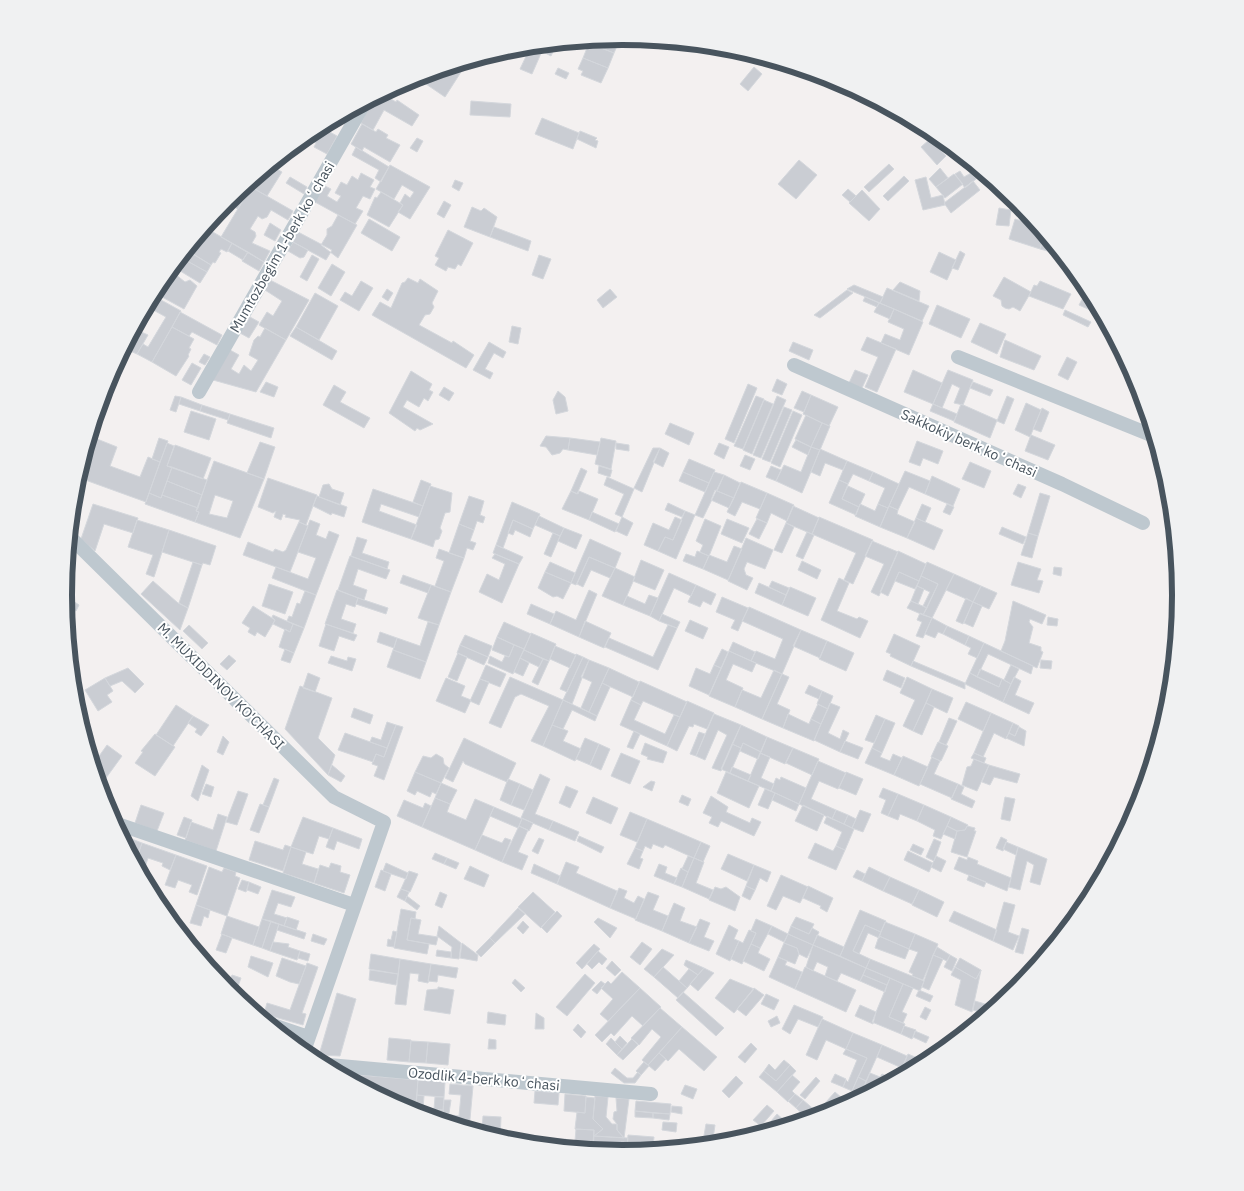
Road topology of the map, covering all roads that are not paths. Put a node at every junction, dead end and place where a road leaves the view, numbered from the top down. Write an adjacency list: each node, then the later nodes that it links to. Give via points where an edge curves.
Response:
1 (358, 113): 4 (street, Mumtozbegim 1-berk koʻchasi)
2 (958, 357): 5 (street)
3 (794, 365): 6 (street, Sakkokiy berk koʻchasi)
4 (199, 392)
5 (1148, 434)
6 (1143, 523)
7 (75, 541): 9 (street, M. MUXIDDINOV KO'CHASI, via 334,797 384,822)
8 (122, 825): 9 (street)
9 (354, 905): 11 (street)
10 (283, 1028): 11 (street)
11 (308, 1037): 12 (street)
12 (306, 1045)
13 (337, 1066): 14 (street, Ozodlik 4-berk koʻchasi)
14 (651, 1094)

